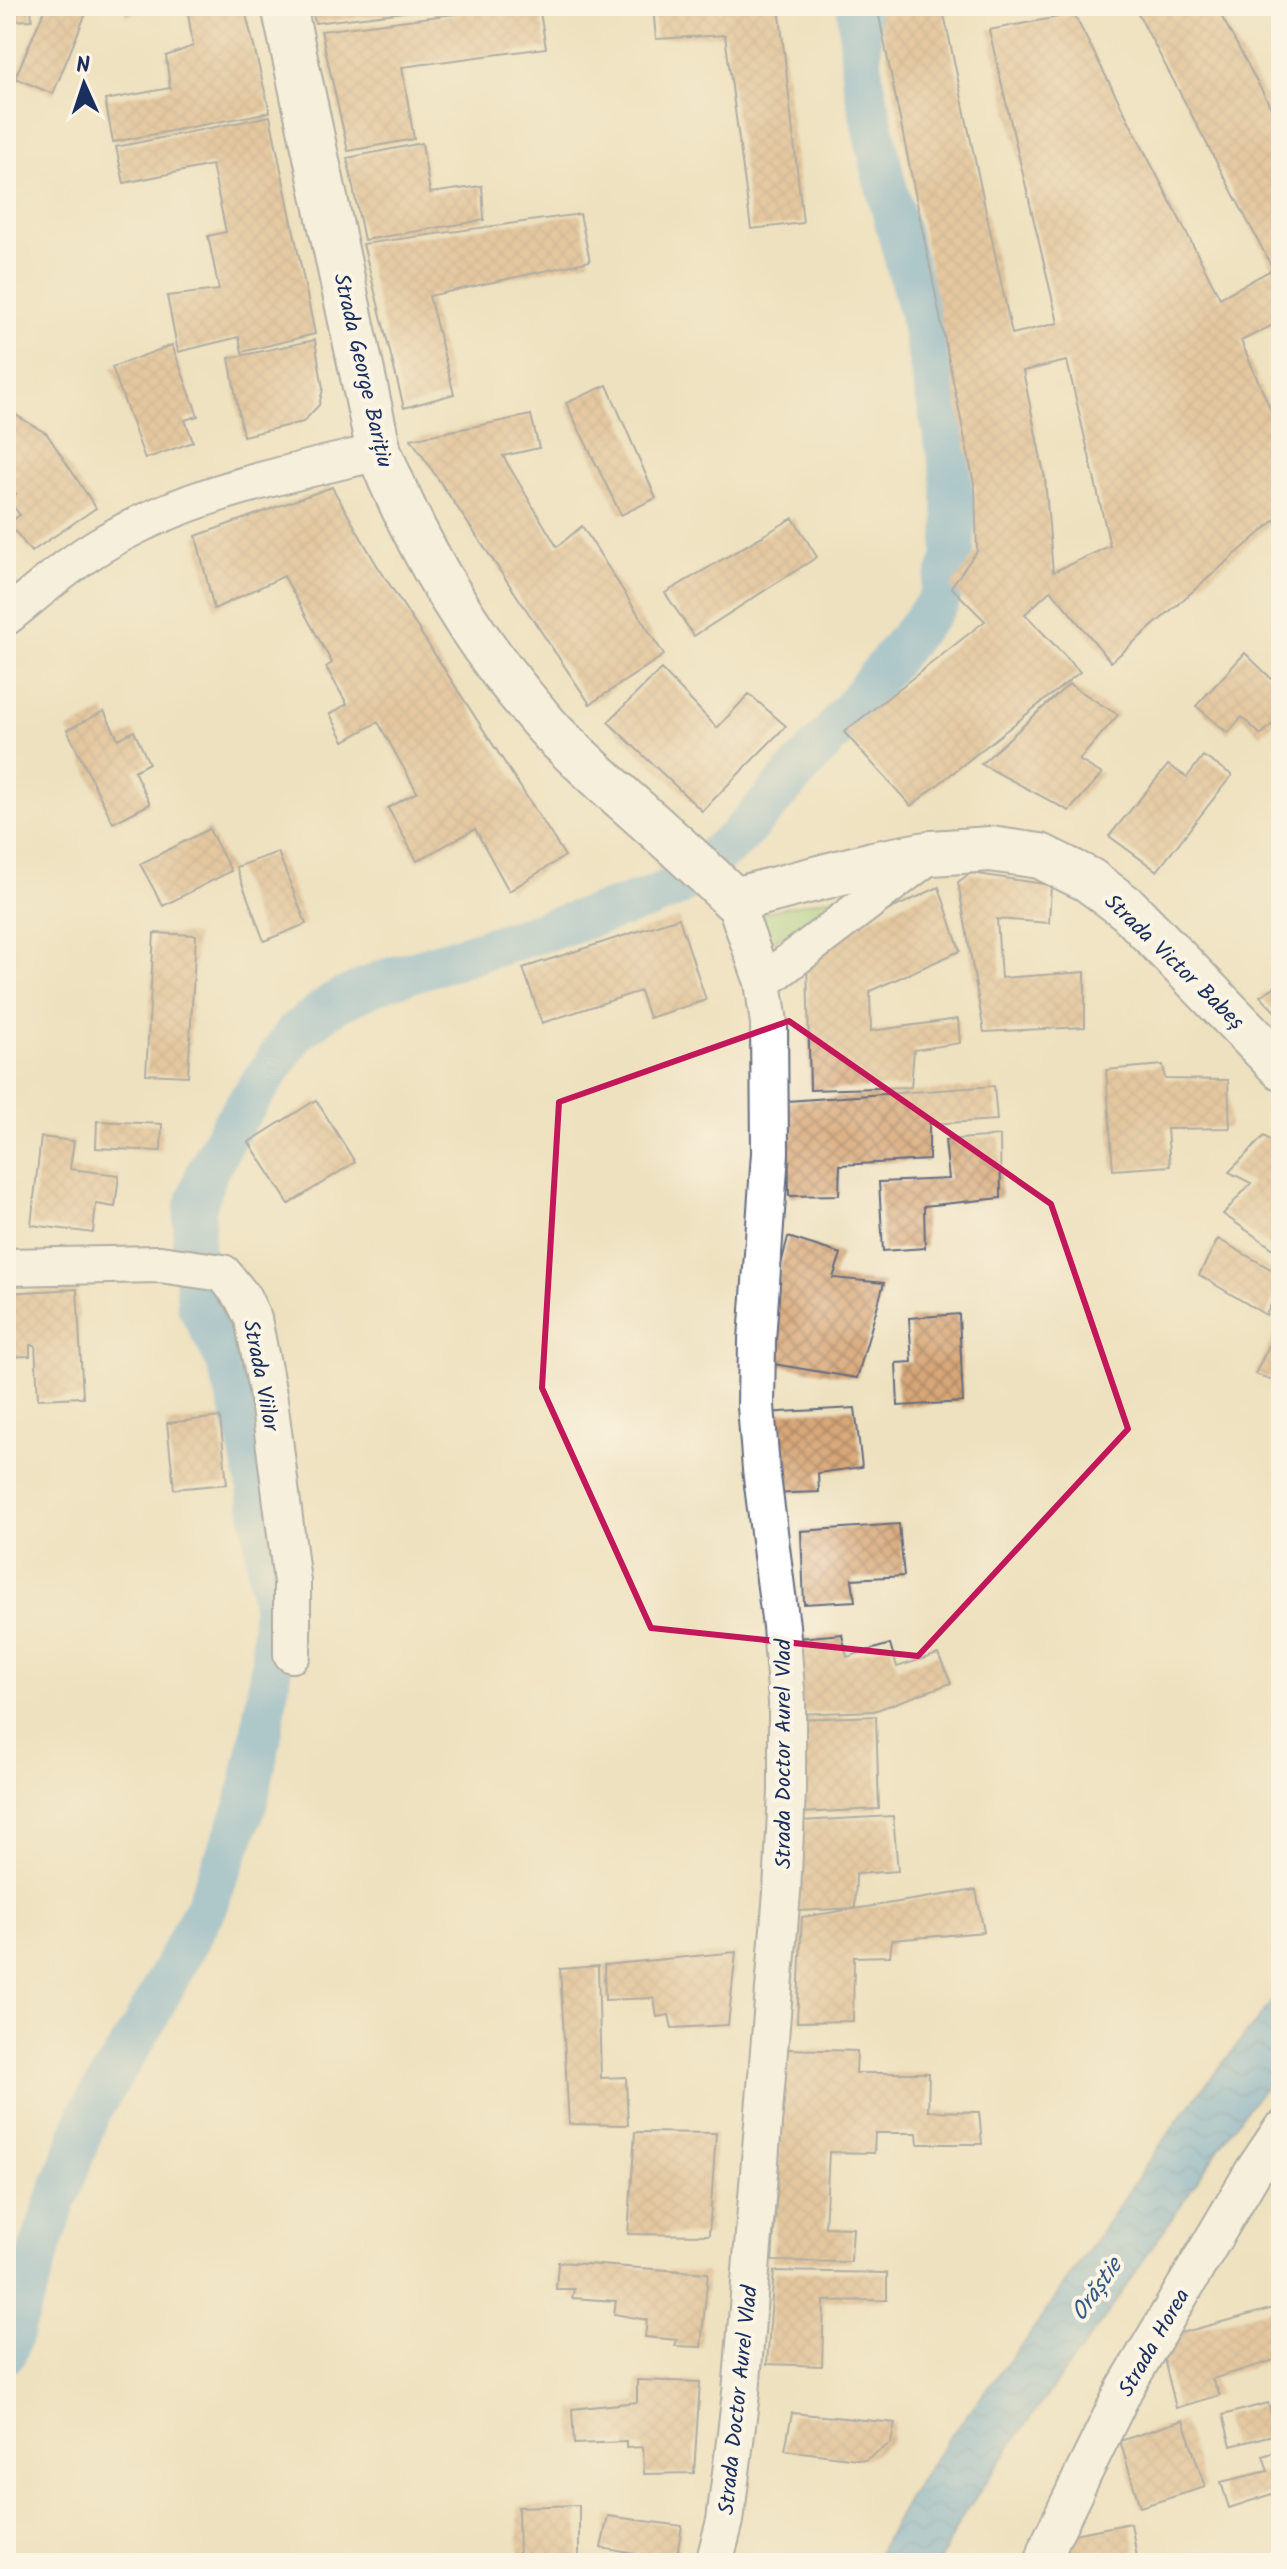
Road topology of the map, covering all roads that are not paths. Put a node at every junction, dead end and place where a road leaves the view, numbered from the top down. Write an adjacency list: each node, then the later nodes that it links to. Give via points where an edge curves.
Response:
1 (284, 6): 2 (main road, Strada George Barițiu)
2 (379, 452): 3 (street, via 196,499 146,521 98,547); 5 (main road, Strada George Barițiu, via 401,507 494,662 553,734)
3 (6, 617)
4 (932, 853): 5 (main road, Strada Victor Babeș); 6 (street); 7 (main road, Strada Victor Babeș, via 990,849 1040,856 1089,880 1128,909)
5 (722, 889): 6 (street, Strada Doctor Aurel Vlad)
6 (763, 982): 11 (street, Strada Doctor Aurel Vlad, via 769,1023 770,1153 756,1406 781,1626 787,1791 741,2393 725,2521)
7 (1281, 1067)
8 (6, 1267): 9 (street, Strada Viilor, via 160,1264 223,1273 243,1298 253,1319 269,1400 292,1582)
9 (292, 1654)
10 (1281, 2130): 12 (street, Strada Horea, via 1125,2388)
11 (714, 2563)
12 (1043, 2563)

